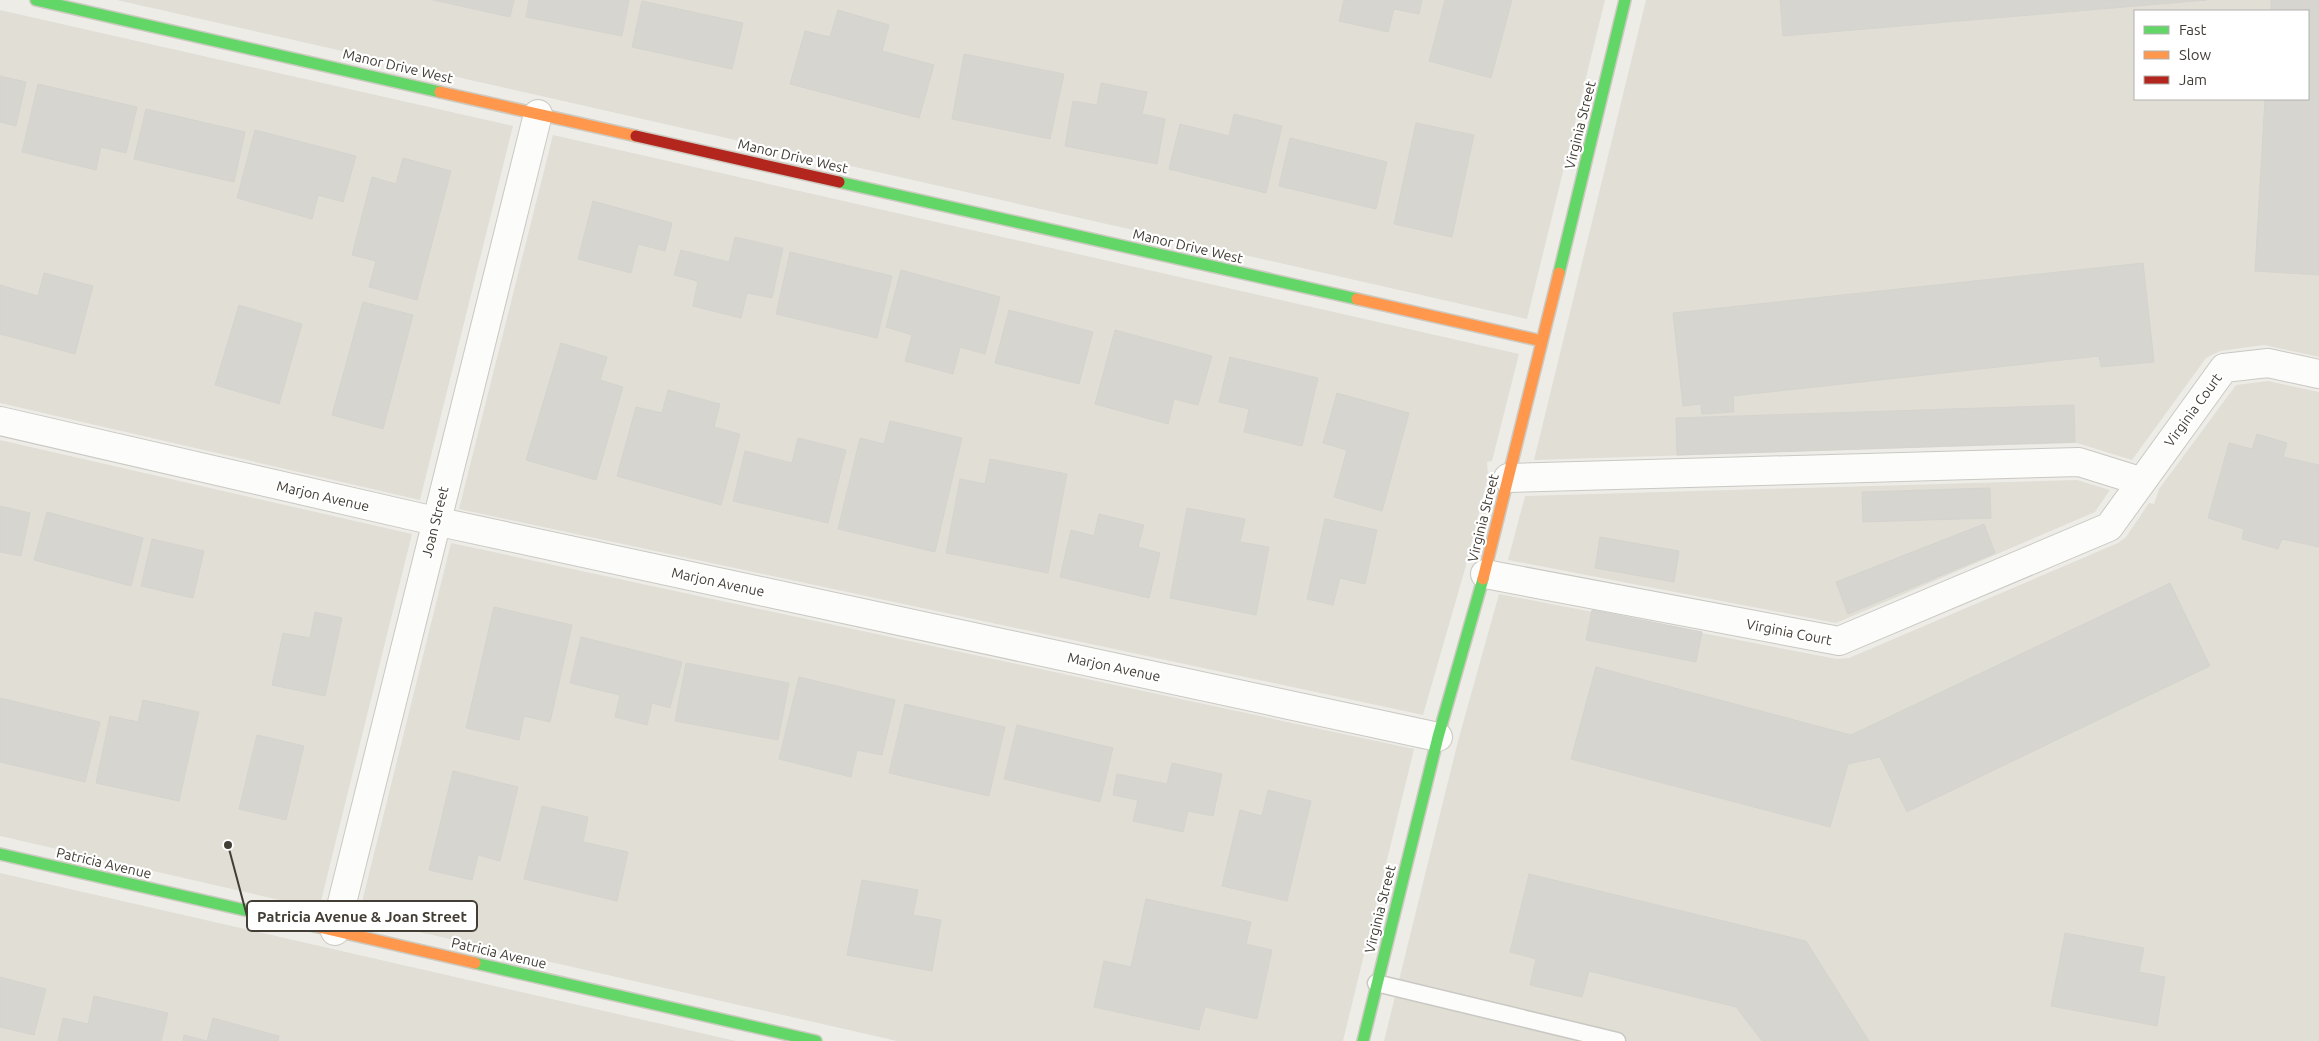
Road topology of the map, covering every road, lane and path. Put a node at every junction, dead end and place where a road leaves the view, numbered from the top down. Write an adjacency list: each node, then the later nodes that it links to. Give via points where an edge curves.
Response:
1 (36, 0): 3 (street, Manor Drive West)
2 (1626, 0): 4 (street, Virginia Street)
3 (538, 114): 4 (street, Manor Drive West); 9 (street, Joan Street)
4 (1542, 341): 7 (street, Virginia Street)
5 (2319, 374): 8 (street, Virginia Court, via 2268,363 2224,368)
6 (0, 421): 9 (street, Marjon Avenue)
7 (1508, 478): 8 (street, via 2079,462); 10 (street, Virginia Street)
8 (2140, 481): 10 (street, Virginia Court, via 2109,527 1840,641)
9 (435, 521): 11 (street, Marjon Avenue); 13 (street, Joan Street)
10 (1485, 574): 11 (street, Virginia Street)
11 (1438, 737): 14 (street, Virginia Street)
12 (0, 854): 13 (street, Patricia Avenue)
13 (335, 931): 15 (street, Patricia Avenue)
14 (1376, 983): 16 (street, Virginia Street); 17 (lane)
15 (816, 1041)
16 (1363, 1041)
17 (1617, 1041)

